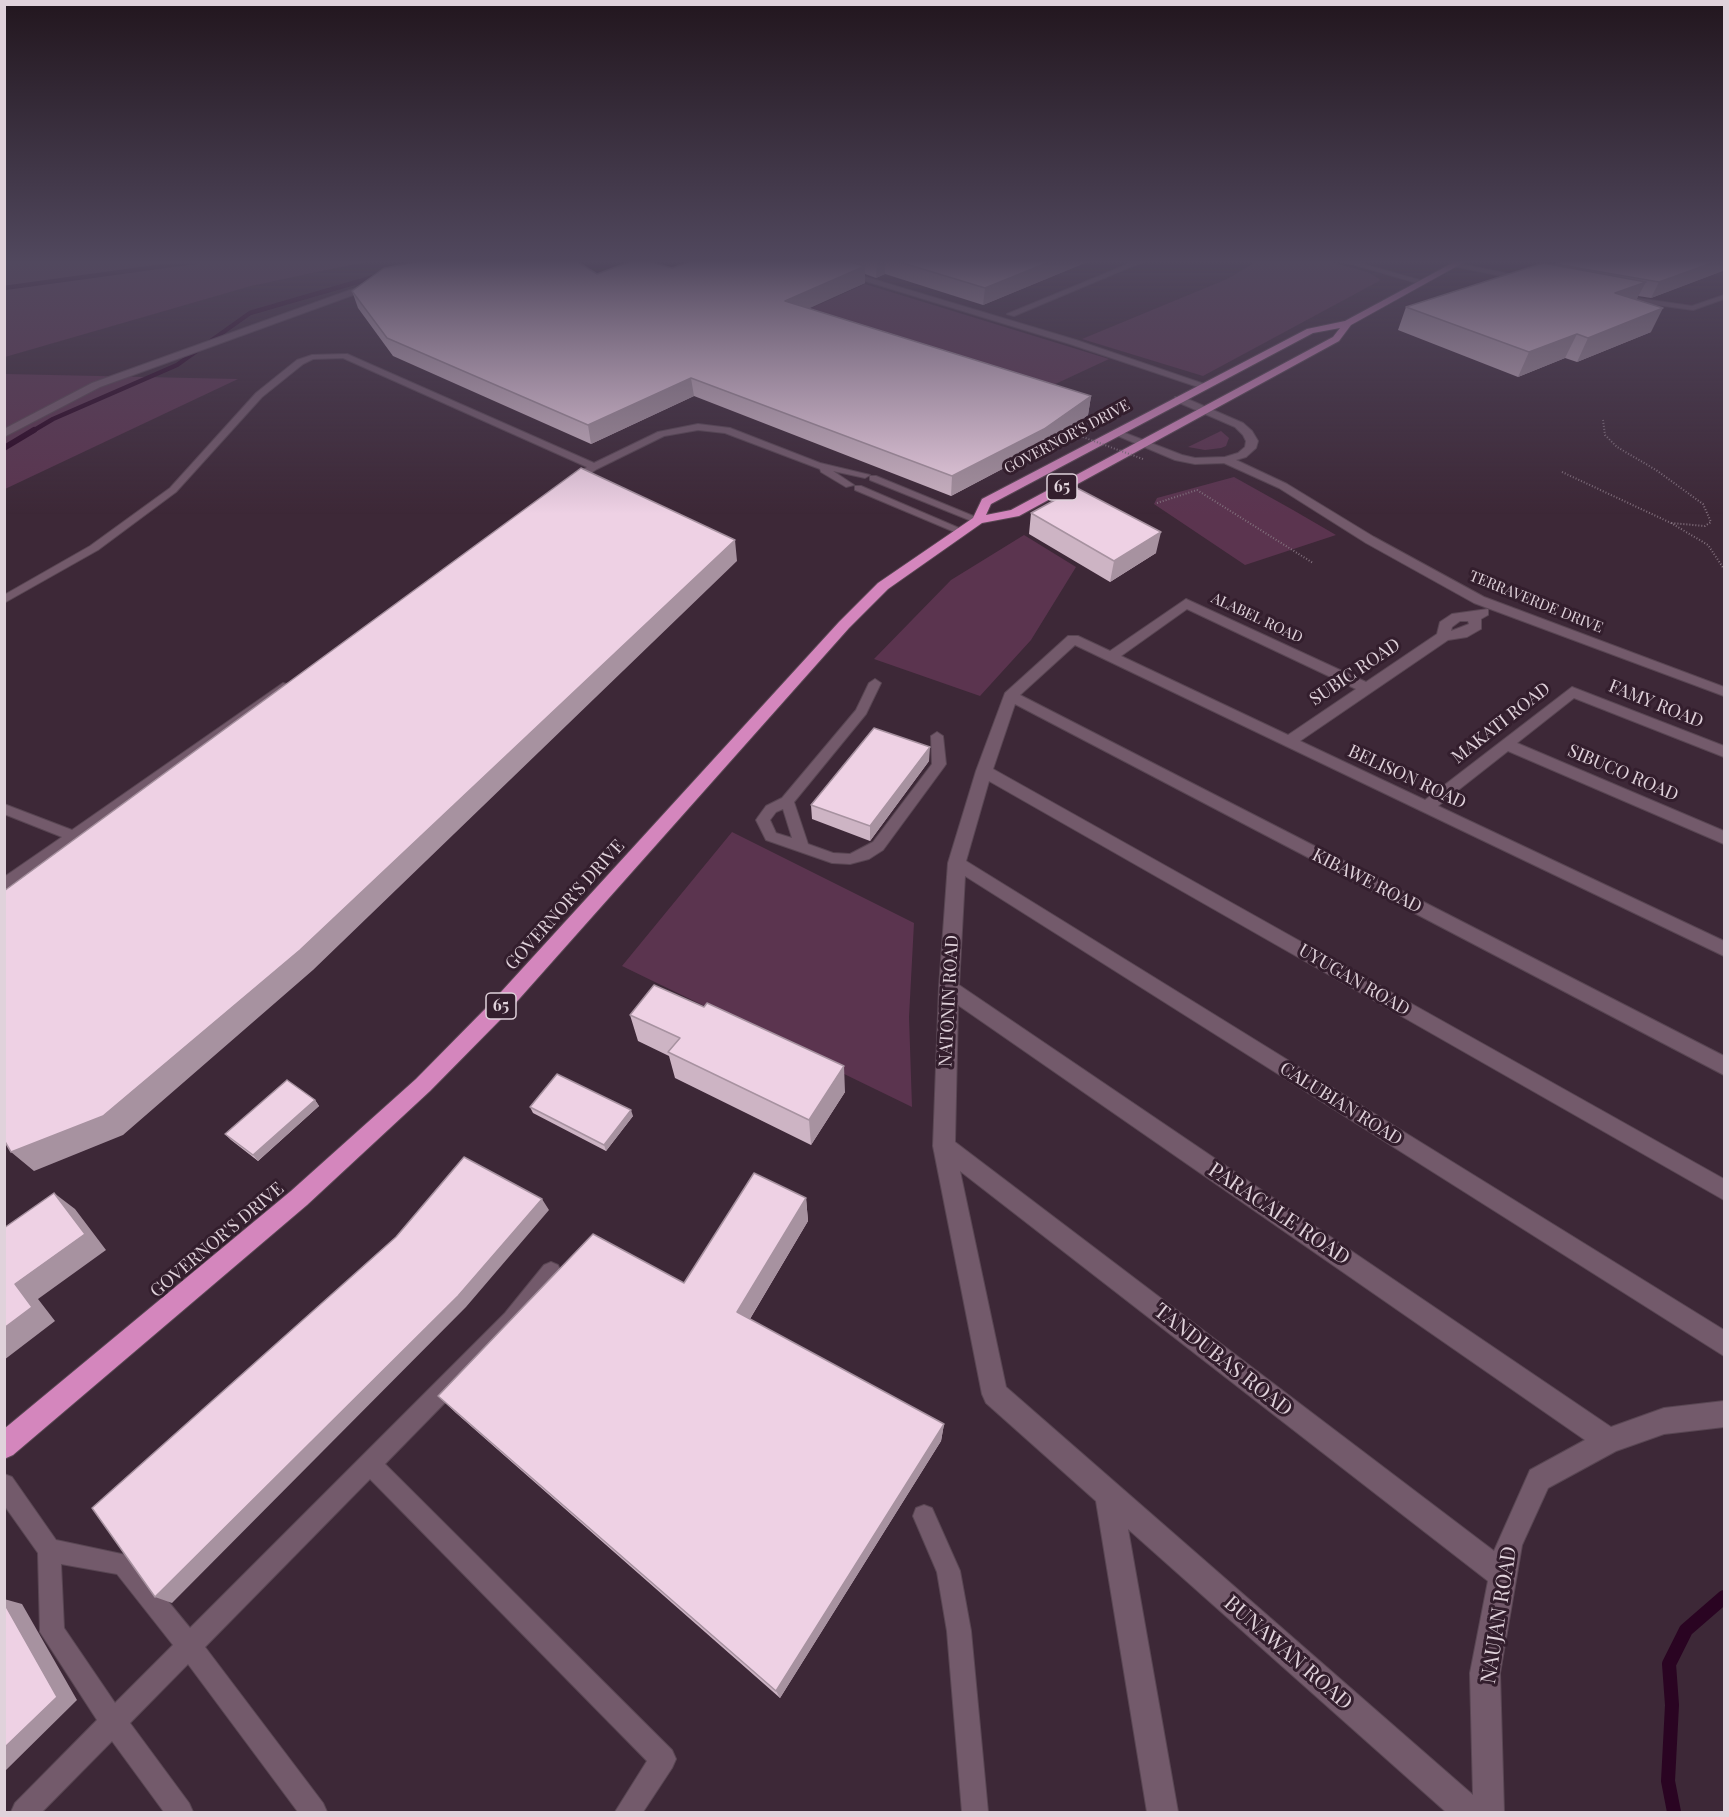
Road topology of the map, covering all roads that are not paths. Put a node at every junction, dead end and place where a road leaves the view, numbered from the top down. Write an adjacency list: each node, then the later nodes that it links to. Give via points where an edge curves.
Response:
1 (208, 345): 9 (street, via 96,385)
2 (1073, 345): 5 (street)
3 (1284, 345): 5 (highway, GOVERNOR'S DRIVE / 65)
4 (1325, 345): 7 (highway, GOVERNOR'S DRIVE / 65)
5 (1205, 386): 6 (highway, GOVERNOR'S DRIVE / 65)
6 (1179, 399): 7 (street); 8 (highway, GOVERNOR'S DRIVE / 65)
7 (1203, 410): 10 (highway, GOVERNOR'S DRIVE / 65); 11 (street, via 1239,425 1248,433 1252,441)
8 (1116, 433): 10 (street, TERRAVERDE DRIVE); 17 (highway, GOVERNOR'S DRIVE / 65, via 986,502)
9 (4, 434)
10 (1142, 443): 12 (street, TERRAVERDE DRIVE, via 1179,458); 17 (highway, GOVERNOR'S DRIVE / 65, via 1015,513)
11 (1242, 455): 12 (street, TERRAVERDE DRIVE); 15 (street, TERRAVERDE DRIVE, via 1267,469)
12 (1226, 460): 15 (street, TERRAVERDE DRIVE)
13 (817, 465): 14 (lane, via 727,430 698,427 661,434); 17 (lane, via 869,477); 18 (lane, via 854,486)
14 (594, 466): 16 (lane); 19 (lane, via 344,356 312,357 259,395 173,490 94,548)
15 (1282, 486): 20 (street, TERRAVERDE DRIVE, via 1390,551)
16 (565, 487)
17 (978, 520): 18 (highway, GOVERNOR'S DRIVE / 65)
18 (961, 531): 52 (highway, GOVERNOR'S DRIVE / 65, via 902,571 844,625 634,861 423,1085 299,1198)
19 (4, 600)
20 (1493, 606): 25 (street, SUBIC ROAD, via 1474,617 1476,626 1462,634 1444,636); 27 (street, TERRAVERDE DRIVE)
21 (1073, 639): 22 (street, BELISON ROAD); 28 (street, NATONIN ROAD)
22 (1111, 657): 25 (street, ALABEL ROAD, via 1186,603); 30 (street, BELISON ROAD)
23 (295, 679): 37 (lane)
24 (875, 683): 34 (lane, via 861,711)
25 (1365, 687): 30 (street, SUBIC ROAD)
26 (1572, 692): 31 (street, MAKATI ROAD); 32 (street, FAMY ROAD)
27 (1725, 692)
28 (1010, 696): 33 (street, NATONIN ROAD); 44 (street, KIBAWE ROAD)
29 (937, 736): 39 (lane, via 939,764 878,846 850,859 832,858)
30 (1288, 742): 35 (street, BELISON ROAD)
31 (1506, 744): 35 (street, MAKATI ROAD); 38 (street, SIBUCO ROAD)
32 (1725, 752)
33 (984, 771): 40 (street, NATONIN ROAD); 46 (street, UYUGAN ROAD)
34 (787, 801): 39 (lane); 39 (lane, via 771,809 763,820 765,827 771,836)
35 (1426, 807): 42 (street, BELISON ROAD)
36 (4, 809): 37 (lane)
37 (73, 836): 41 (lane)
38 (1725, 838)
39 (801, 845)
40 (957, 863): 43 (street, NATONIN ROAD); 48 (street, CALUBIAN ROAD)
41 (4, 885)
42 (1725, 950)
43 (949, 987): 45 (street, NATONIN ROAD); 51 (street, PARACALE ROAD)
44 (1725, 1066)
45 (944, 1146): 49 (street, NATONIN ROAD); 58 (street, TANDUBAS ROAD)
46 (1725, 1190)
47 (550, 1272): 53 (lane, via 512,1320)
48 (1725, 1344)
49 (995, 1394): 55 (street, BUNAWAN ROAD)
50 (1725, 1414): 51 (street, NAUJAN ROAD, via 1664,1420)
51 (1609, 1441): 58 (street, NAUJAN ROAD, via 1539,1479 1509,1544)
52 (4, 1446)
53 (369, 1463): 59 (lane); 64 (lane, via 663,1759)
54 (4, 1485): 57 (lane)
55 (1108, 1494): 66 (street); 67 (street, BUNAWAN ROAD)
56 (924, 1516): 65 (lane, via 948,1571 959,1631)
57 (49, 1551): 59 (lane, via 123,1564); 60 (lane, via 52,1632)
58 (1503, 1575): 68 (street, NAUJAN ROAD, via 1485,1673)
59 (189, 1646): 60 (lane); 63 (lane)
60 (113, 1722): 61 (lane); 62 (lane)
61 (24, 1812)
62 (180, 1812)
63 (314, 1812)
64 (628, 1812)
65 (975, 1812)
66 (1162, 1812)
67 (1469, 1812)
68 (1489, 1812)

